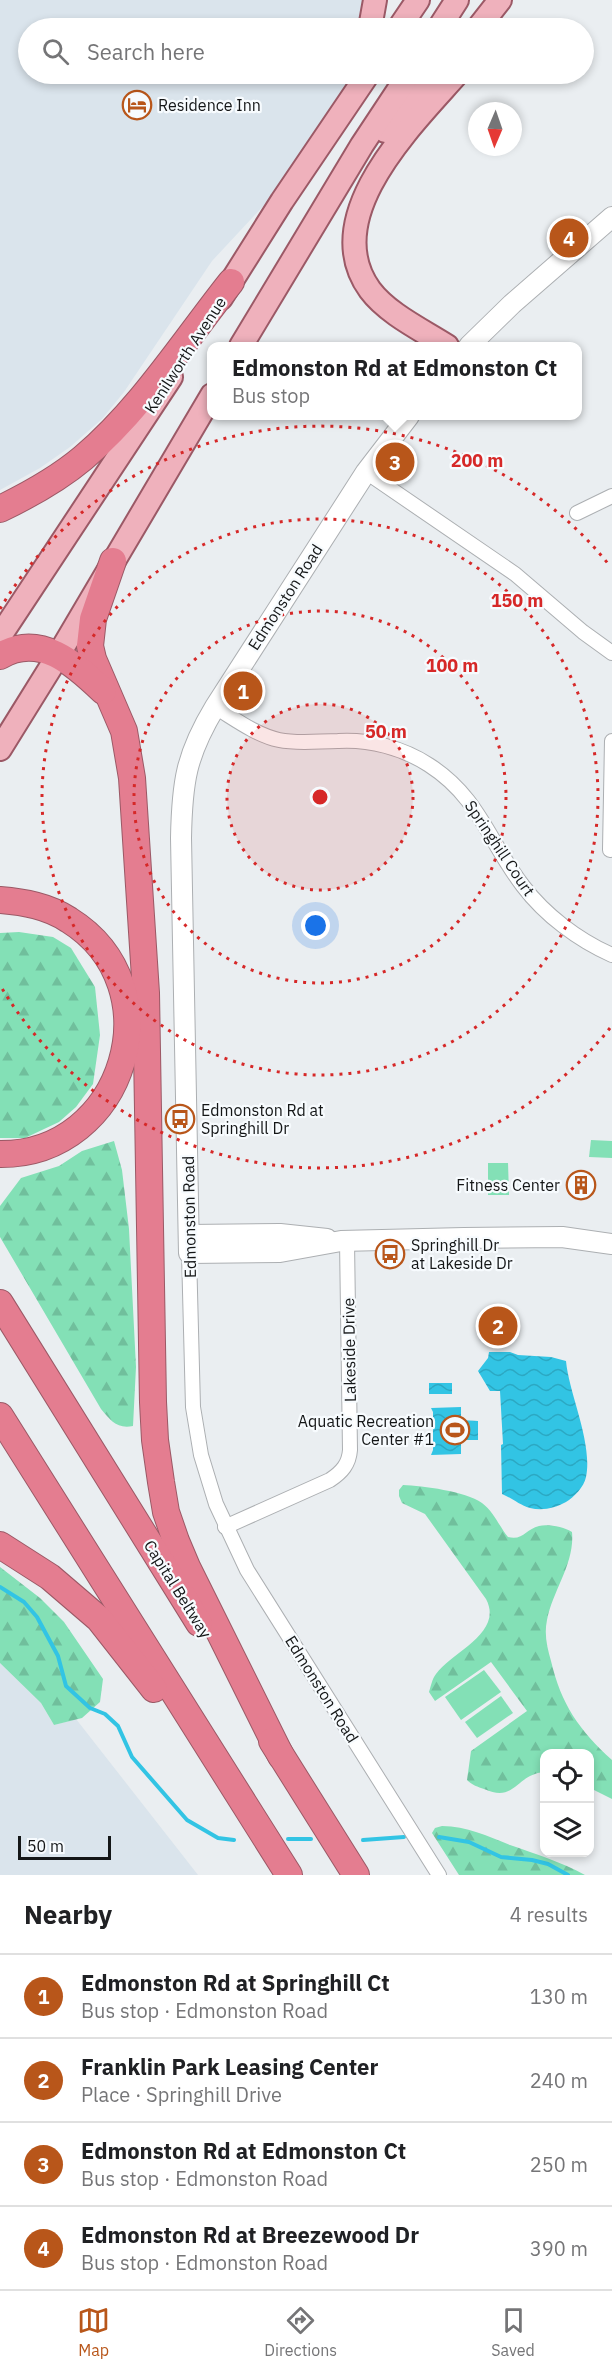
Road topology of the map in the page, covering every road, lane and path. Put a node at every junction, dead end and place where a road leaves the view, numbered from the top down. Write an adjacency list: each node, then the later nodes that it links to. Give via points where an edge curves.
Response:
1 (375, 0): 6 (main road)
2 (418, 0): 7 (main road)
3 (457, 0): 8 (main road)
4 (501, 0): 9 (main road)
5 (518, 0): 10 (main road)
6 (372, 18)
7 (406, 18)
8 (445, 18)
9 (486, 18)
10 (504, 18)
11 (347, 84): 16 (main road)
12 (361, 84): 16 (main road, Kenilworth Avenue)
13 (403, 84): 17 (main road)
14 (428, 84): 17 (main road)
15 (448, 84): 21 (main road, via 411,126 378,173 358,212 354,237 358,267 375,296)
16 (320, 146): 19 (main road, Kenilworth Avenue)
17 (324, 207): 20 (main road)
18 (612, 217): 22 (street)
19 (231, 282): 27 (highway, via 108,434 52,479); 30 (main road, Kenilworth Avenue)
20 (243, 342)
21 (441, 342)
22 (474, 342)
23 (207, 403): 29 (main road)
24 (406, 420): 25 (street, Edmonston Road)
25 (366, 472): 31 (street, via 515,574); 35 (street, Edmonston Road)
26 (612, 496): 28 (street)
27 (0, 508)
28 (577, 513)
29 (113, 561): 32 (main road); 34 (highway, via 93,619 90,646)
30 (0, 636)
31 (612, 653)
32 (59, 654): 33 (highway, via 25,647); 34 (highway); 37 (main road)
33 (0, 656)
34 (112, 699): 49 (highway, via 129,751 142,912 153,1402 161,1482 166,1512 187,1567)
35 (215, 707): 40 (street, Springhill Court, via 279,740 361,741 427,763 474,807 514,874 532,896 573,933); 43 (street, Edmonston Road, via 194,744 182,793)
36 (612, 741): 38 (street)
37 (0, 748)
38 (610, 850)
39 (0, 900): 41 (highway, via 45,908 69,919 88,934 117,974 128,1021 122,1067 113,1088 80,1127 34,1150)
40 (612, 955)
41 (0, 1154)
42 (344, 1241): 43 (street, via 280,1234); 44 (street, via 549,1236); 47 (street, Lakeside Drive, via 348,1462 330,1480)
43 (189, 1244): 47 (street, Edmonston Road, via 196,1427 208,1482)
44 (612, 1244)
45 (0, 1303): 49 (highway, Capital Beltway)
46 (0, 1416): 50 (highway)
47 (225, 1527): 53 (street, Edmonston Road, via 247,1570)
48 (0, 1545): 50 (highway, via 50,1577 99,1619)
49 (281, 1756): 52 (highway, Capital Beltway)
50 (265, 1838): 51 (highway)
51 (289, 1875)
52 (356, 1875)
53 (439, 1875)

